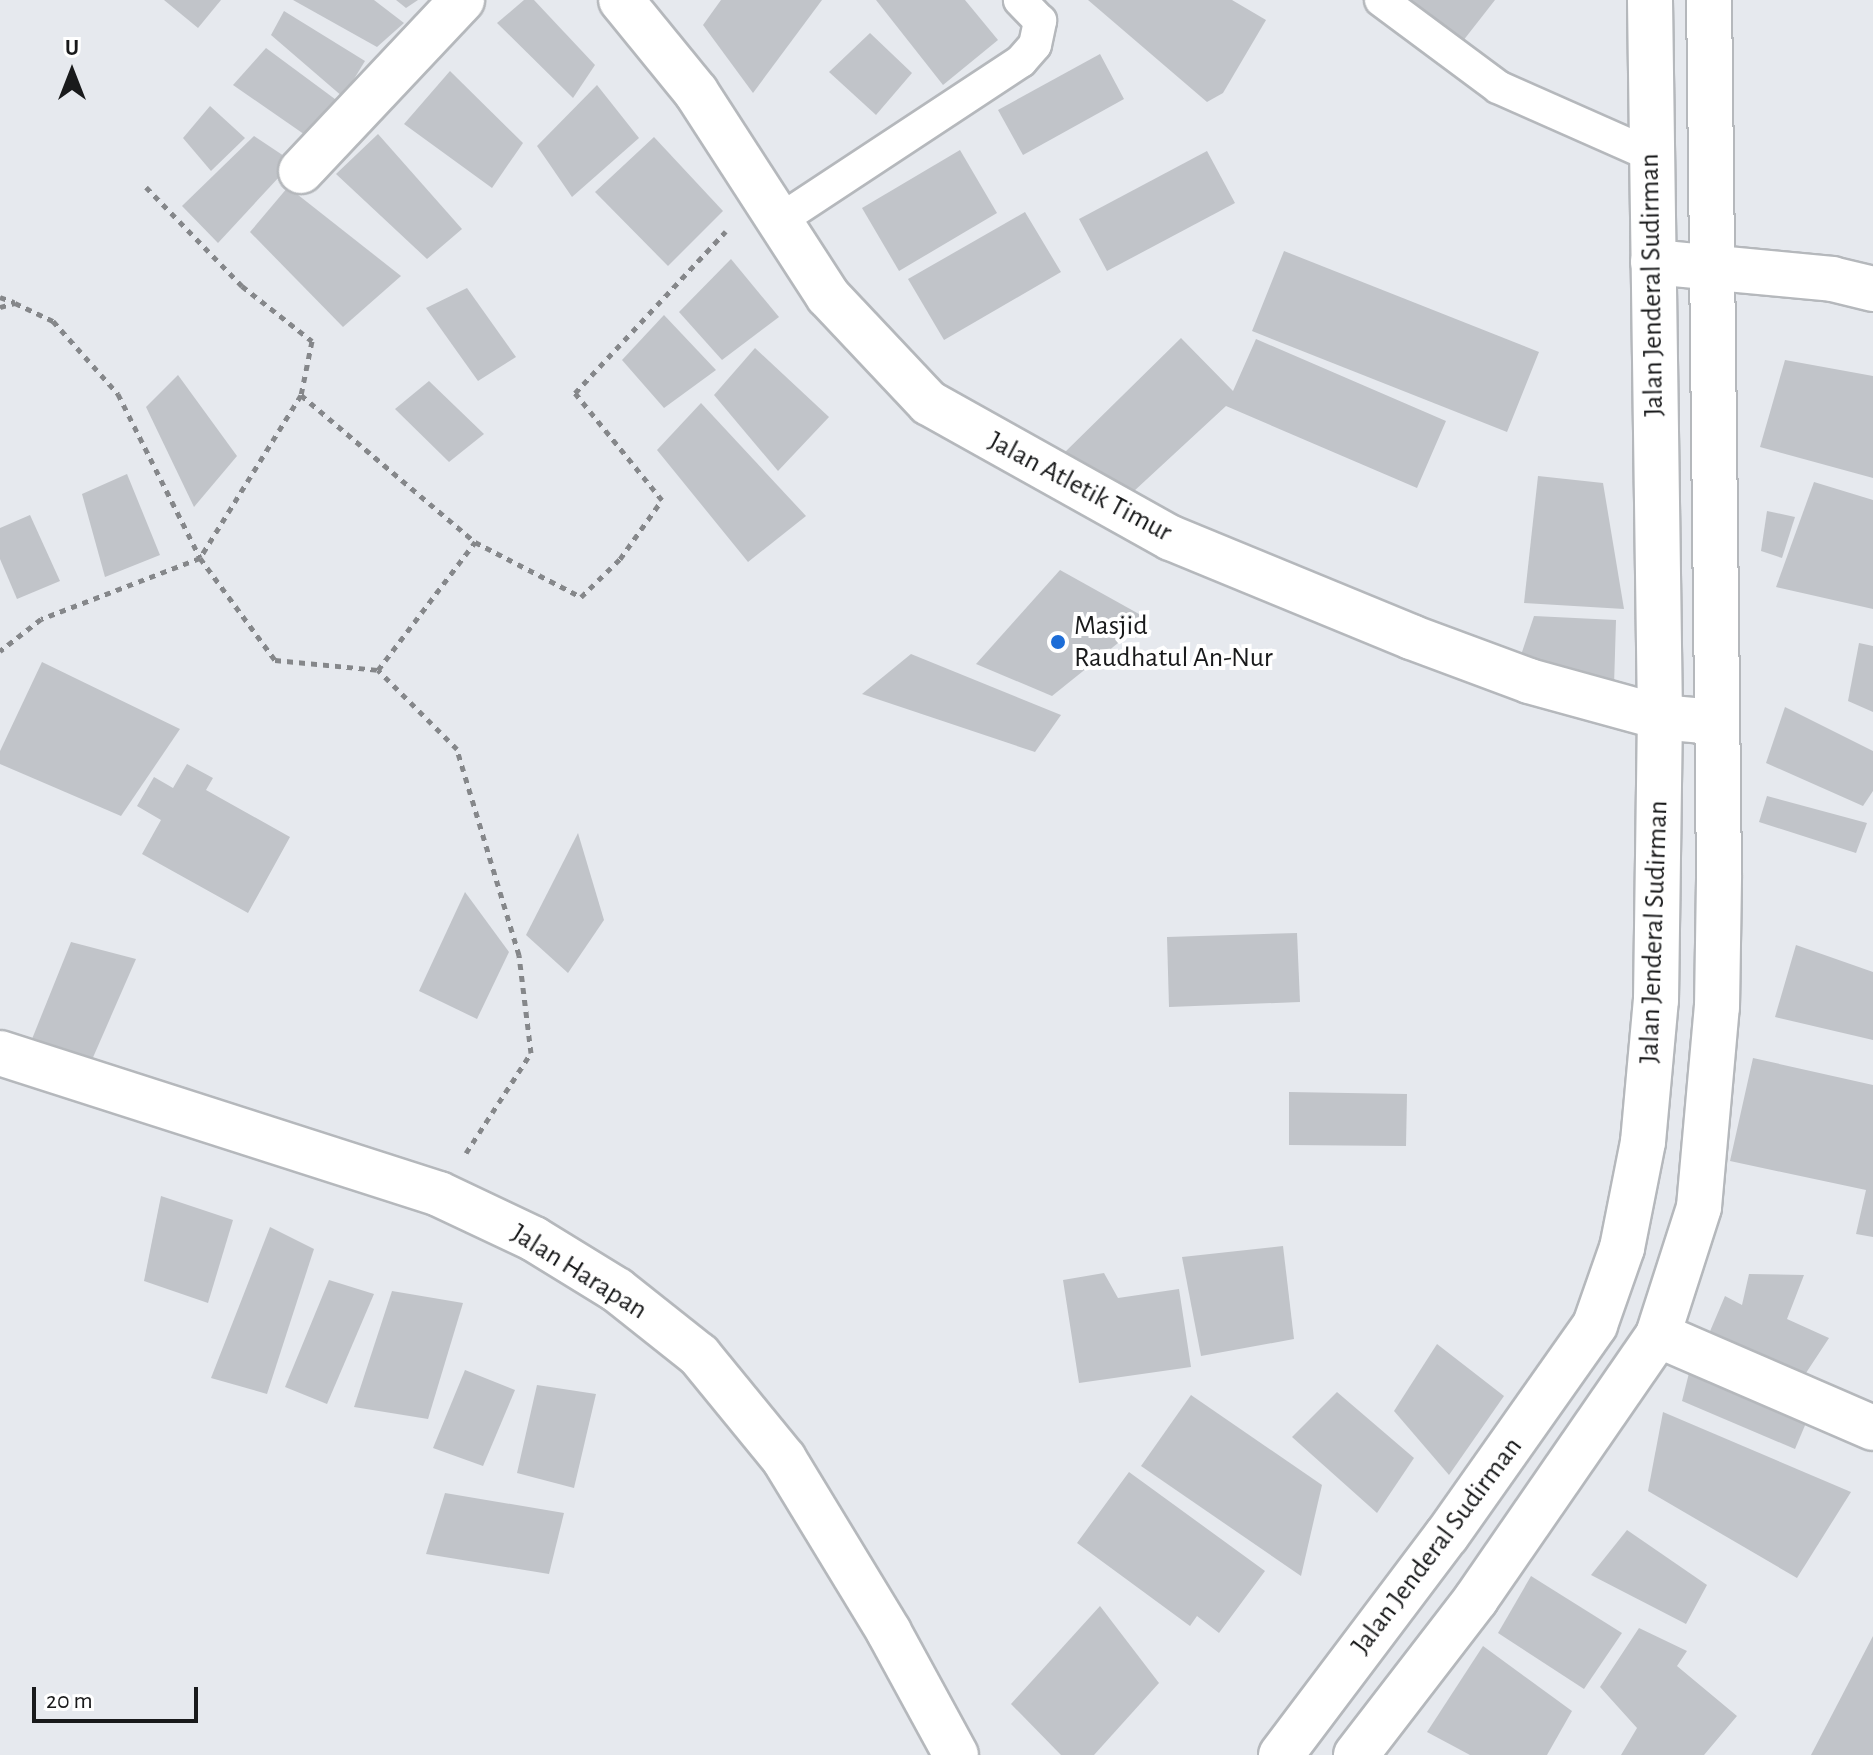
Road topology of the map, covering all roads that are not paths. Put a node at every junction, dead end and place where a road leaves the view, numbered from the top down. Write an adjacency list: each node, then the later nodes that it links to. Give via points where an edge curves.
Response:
1 (462, 0): 8 (main road)
2 (621, 0): 9 (main road, Jalan Atletik Timur, via 696,92)
3 (1020, 0): 9 (lane, via 1040,21 1035,45 1021,61)
4 (1381, 0): 7 (lane, via 1498,87)
5 (1650, 0): 7 (main road, Jalan Jenderal Sudirman)
6 (1709, 0): 11 (main road, Jalan Jenderal Sudirman)
7 (1649, 154): 10 (main road, Jalan Jenderal Sudirman)
8 (301, 171)
9 (768, 208): 13 (main road, Jalan Atletik Timur, via 828,296 929,403 1047,473 1171,538 1411,637 1529,681)
10 (1653, 262): 11 (main road); 13 (main road, Jalan Jenderal Sudirman)
11 (1714, 268): 12 (main road, via 1832,279); 14 (main road, Jalan Jenderal Sudirman)
12 (1873, 289)
13 (1660, 717): 14 (main road, Jalan Atletik Timur); 19 (main road, Jalan Jenderal Sudirman, via 1656,1000 1643,1142 1622,1248 1595,1325 1447,1535)
14 (1715, 722): 16 (main road, Jalan Jenderal Sudirman, via 1717,1007 1706,1157 1689,1248)
15 (0, 1053): 18 (main road, Jalan Harapan, via 439,1194 534,1239 617,1290 699,1355 784,1459)
16 (1658, 1335): 17 (main road); 20 (main road, Jalan Jenderal Sudirman, via 1476,1599)
17 (1873, 1428)
18 (956, 1755)
19 (1281, 1755)
20 (1356, 1755)

